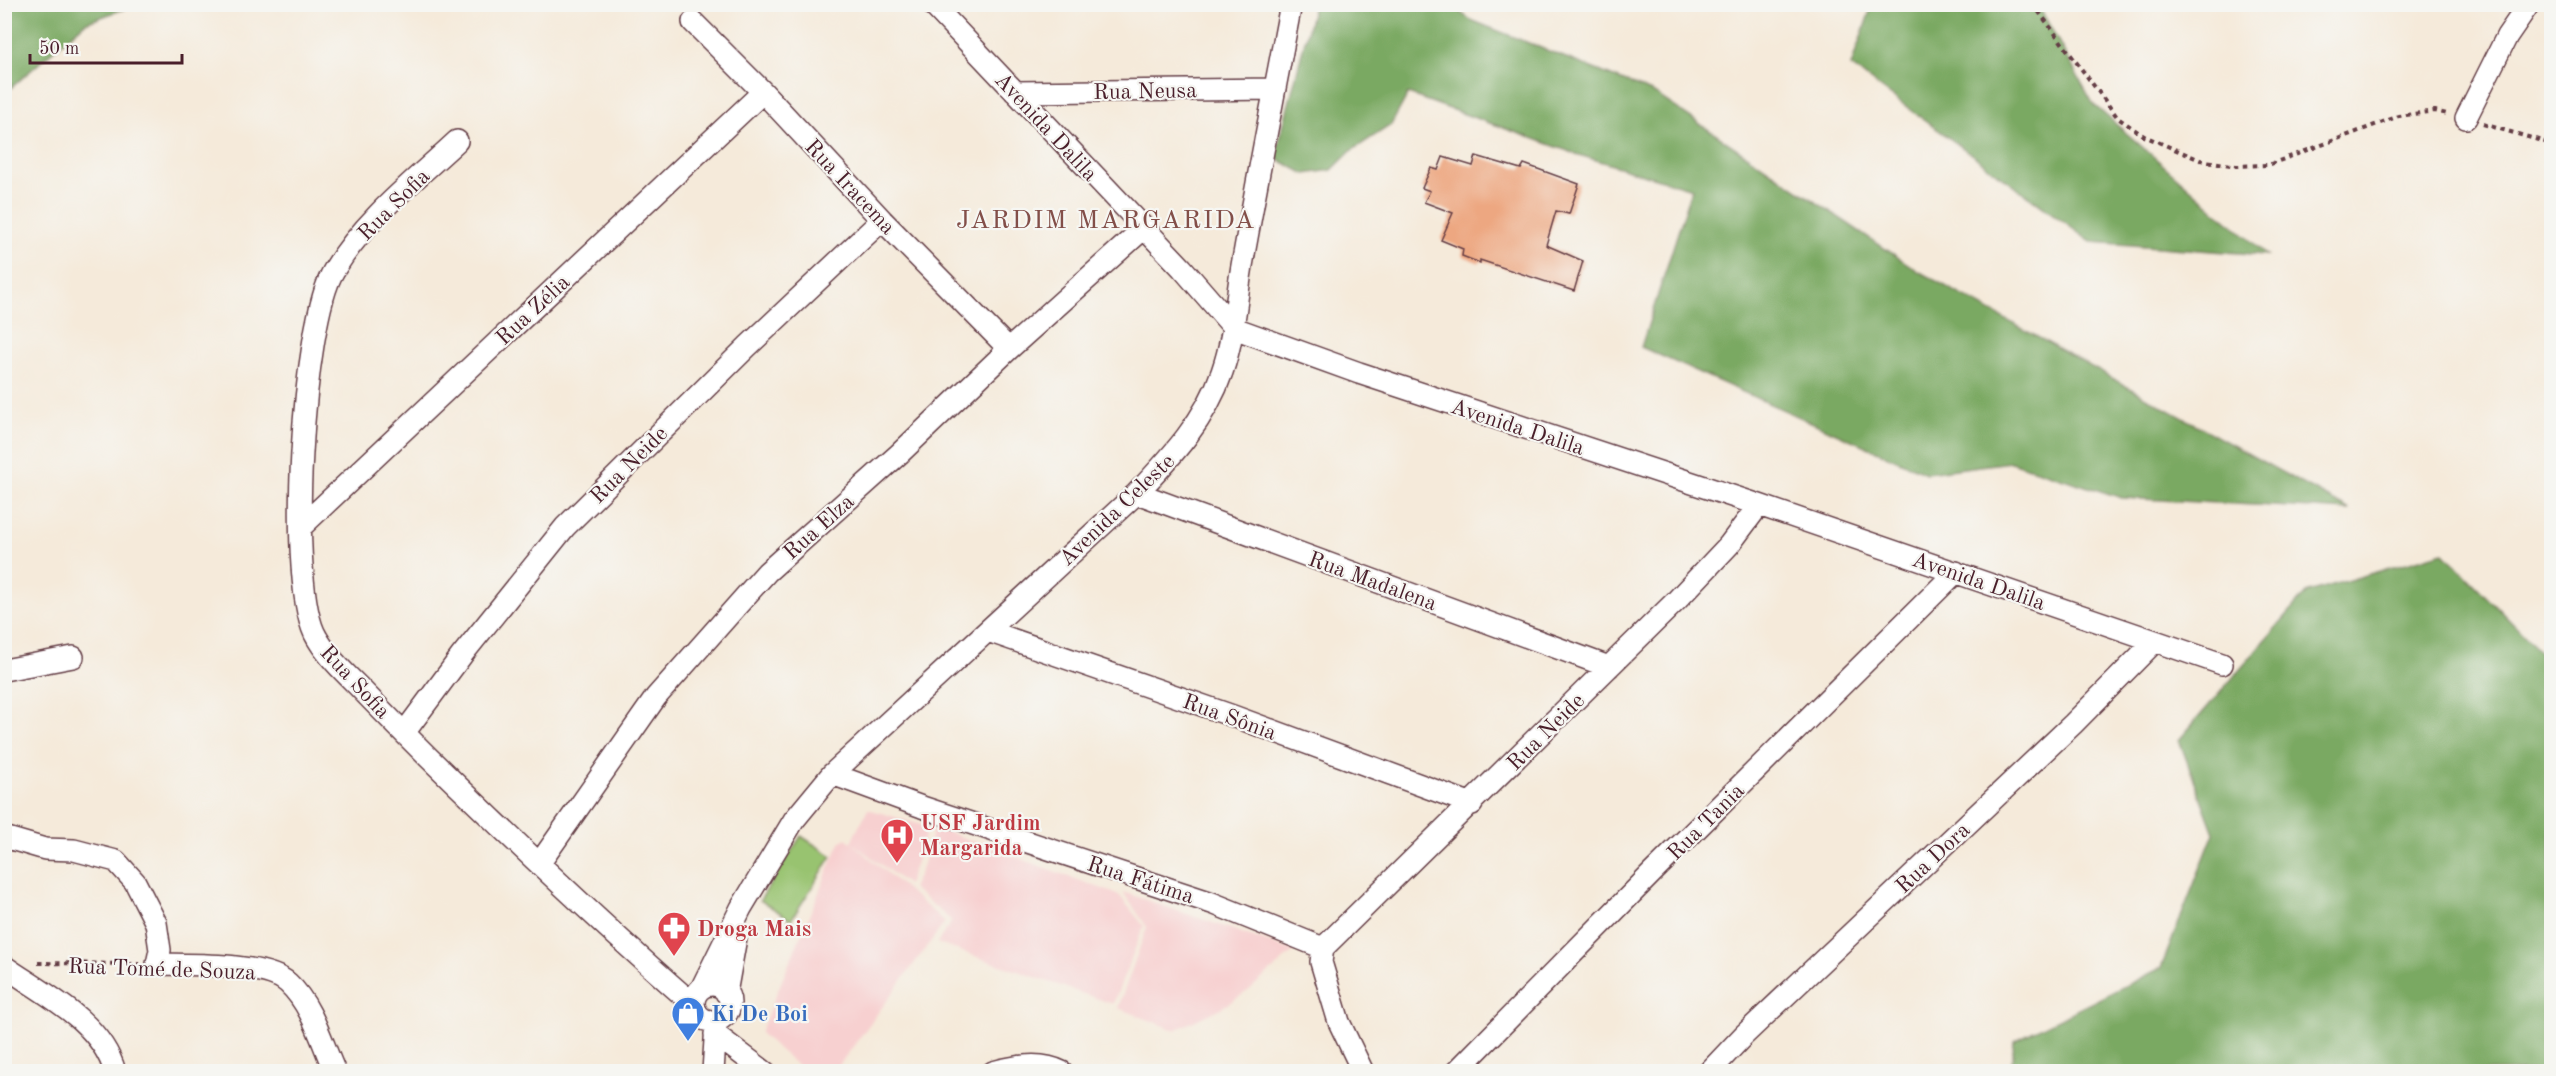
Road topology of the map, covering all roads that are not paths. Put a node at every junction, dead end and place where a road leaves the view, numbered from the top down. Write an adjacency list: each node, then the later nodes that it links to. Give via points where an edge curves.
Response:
1 (932, 4): 7 (street, Avenida Dalila)
2 (1291, 4): 5 (street, Avenida Celeste)
3 (2529, 4): 8 (street, via 2507,36)
4 (693, 22): 6 (street, Rua Iracema)
5 (1275, 89): 7 (street, Rua Neusa); 12 (street, Avenida Celeste)
6 (763, 92): 10 (street, Rua Iracema); 16 (street, Rua Zélia)
7 (1015, 92): 11 (street, Avenida Dalila)
8 (2466, 118)
9 (457, 141): 16 (street, Rua Sofia, via 379,212 333,272 325,290 309,366)
10 (882, 220): 13 (street, Rua Iracema); 24 (street, Rua Neide, via 565,526)
11 (1143, 229): 12 (street, Avenida Dalila); 13 (street, Rua Elza)
12 (1234, 328): 14 (street, Avenida Celeste, via 1222,373 1204,412 1180,448); 15 (street, Avenida Dalila)
13 (1009, 349): 28 (street, Rua Elza, via 767,572 713,630 656,697)
14 (1137, 493): 18 (street, Avenida Celeste); 22 (street, Rua Madalena)
15 (1759, 505): 17 (street, Avenida Dalila); 22 (street, Rua Neide, via 1709,567)
16 (301, 527): 24 (street, Rua Sofia, via 304,594 316,637 332,659)
17 (1956, 572): 19 (street, Avenida Dalila); 42 (street, Rua Tania)
18 (988, 631): 25 (street, Avenida Celeste); 26 (street, Rua Sônia)
19 (2154, 642): 21 (street, Avenida Dalila); 43 (street, Rua Dora)
20 (73, 657): 23 (street)
21 (2222, 664)
22 (1609, 667): 26 (street, Rua Neide)
23 (4, 670)
24 (404, 733): 28 (street, Rua Sofia)
25 (832, 774): 29 (street, Avenida Celeste, via 794,819); 30 (street, Rua Fátima, via 1212,903)
26 (1472, 804): 30 (street, Rua Neide)
27 (4, 837): 36 (street, Rua Tomé de Souza, via 45,849 74,850 116,861 135,882 156,923 158,964 241,968 269,973 287,982 312,1019)
28 (539, 864): 33 (street, Rua Sofia, via 610,932)
29 (741, 908): 32 (street, Avenida Celeste); 33 (street, Avenida Celeste)
30 (1323, 948): 41 (street, via 1321,962 1339,1022)
31 (4, 966): 35 (street, via 80,1020 100,1040)
32 (726, 993): 33 (street, via 712,985); 34 (street, via 728,1010)
33 (697, 997): 34 (street, via 699,1016)
34 (716, 1027): 37 (street); 38 (street)
35 (115, 1071)
36 (336, 1071)
37 (713, 1071)
38 (765, 1071)
39 (993, 1071): 40 (street, via 1027,1065)
40 (1062, 1071)
41 (1363, 1071)
42 (1456, 1071)
43 (1709, 1071)

